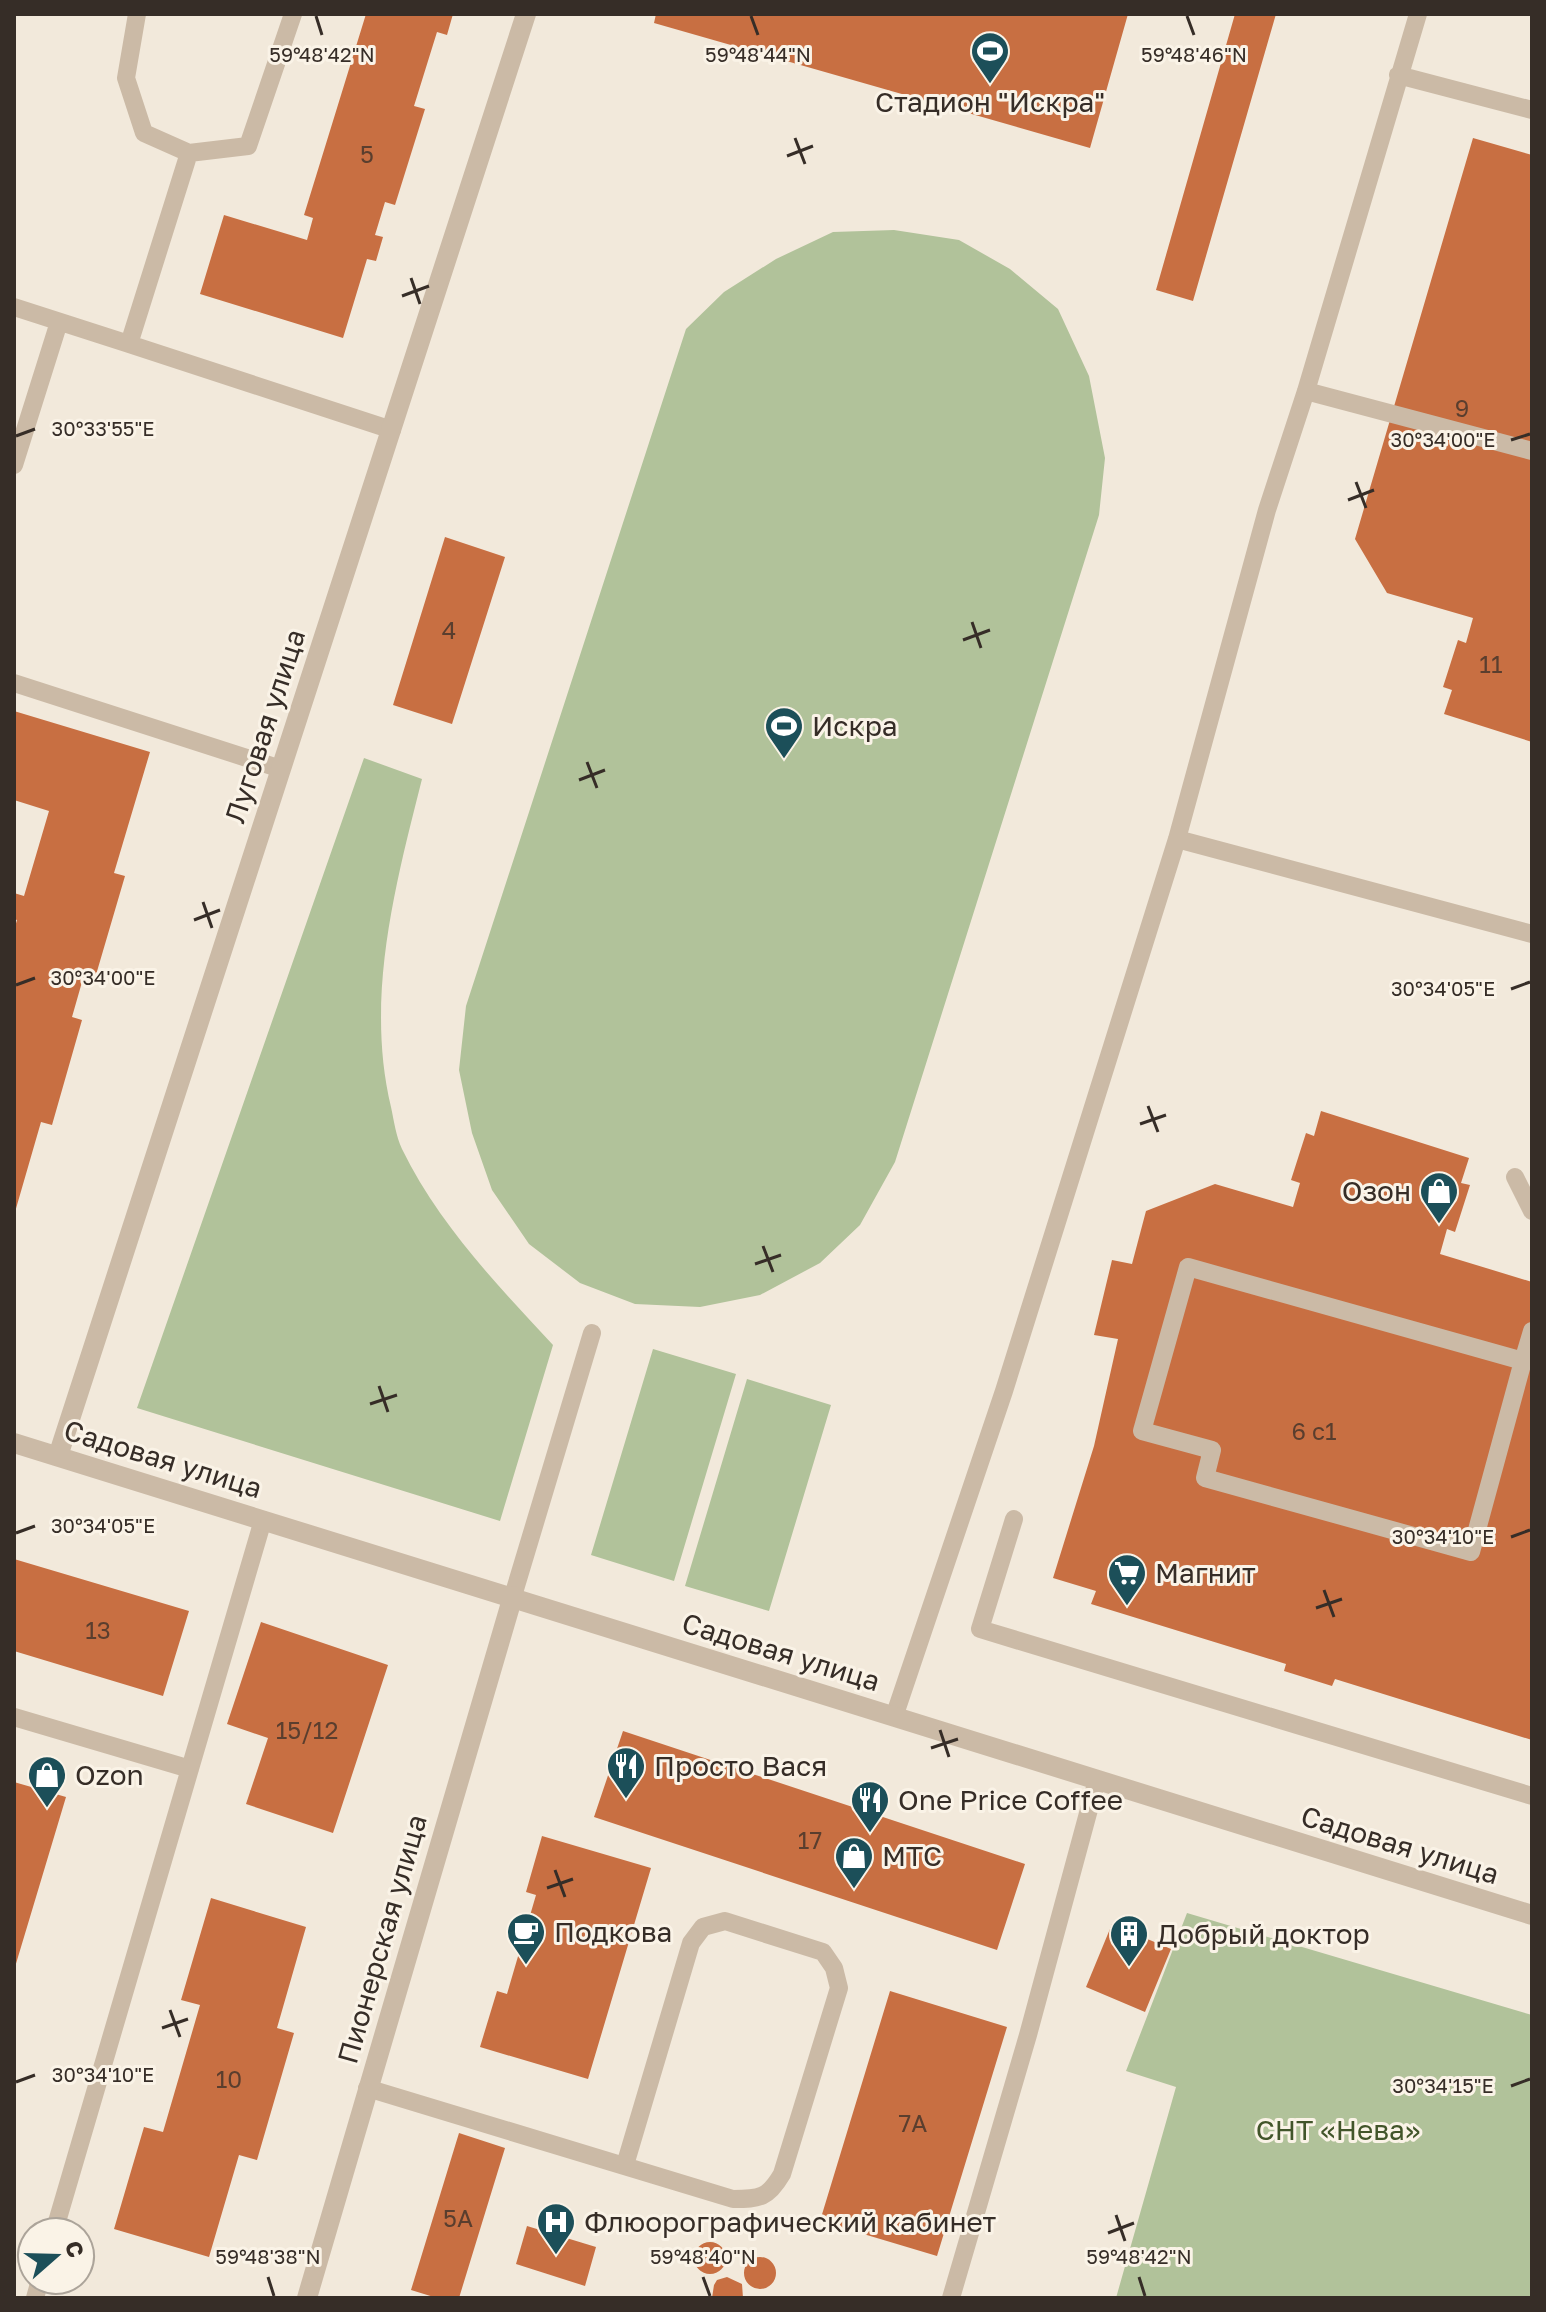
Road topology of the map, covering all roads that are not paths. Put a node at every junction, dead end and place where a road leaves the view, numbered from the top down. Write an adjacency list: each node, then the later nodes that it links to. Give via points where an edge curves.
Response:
1 (137, 14): 7 (lane, via 126,78 144,133)
2 (293, 14): 7 (lane, via 248,146)
3 (526, 14): 12 (street, Луговая улица)
4 (1418, 14): 5 (lane)
5 (1398, 75): 6 (lane); 11 (lane)
6 (1532, 110)
7 (189, 153): 10 (lane)
8 (14, 307): 9 (lane)
9 (59, 322): 10 (lane); 14 (lane)
10 (129, 344): 12 (lane)
11 (1306, 391): 13 (lane); 17 (lane, via 1267,510)
12 (392, 430): 16 (street, Луговая улица)
13 (1532, 451)
14 (14, 465)
15 (14, 683): 16 (lane)
16 (281, 769): 25 (street, Луговая улица)
17 (1177, 839): 18 (lane); 30 (lane, via 1004,1391)
18 (1532, 934)
19 (1515, 1177): 20 (lane)
20 (1532, 1211)
21 (1532, 1331): 23 (lane)
22 (592, 1333): 28 (lane)
23 (1523, 1361): 23 (lane, via 1188,1267 1142,1431 1212,1450 1205,1478 1471,1552)
24 (14, 1443): 25 (street, Садовая улица)
25 (58, 1456): 27 (street, Садовая улица)
26 (1014, 1519): 33 (lane, via 980,1629)
27 (263, 1520): 28 (street, Садовая улица); 31 (lane)
28 (513, 1596): 30 (street, Садовая улица); 35 (street, Пионерская улица)
29 (14, 1717): 31 (lane)
30 (894, 1717): 32 (street, Садовая улица)
31 (190, 1769): 37 (lane)
32 (1097, 1780): 34 (street, Садовая улица); 39 (lane)
33 (1532, 1796)
34 (1532, 1915)
35 (367, 2088): 36 (lane); 38 (street, Пионерская улица)
36 (625, 2165): 36 (lane, via 733,2199 757,2199 773,2190 839,1988 823,1952 725,1921 703,1927 691,1943)
37 (59, 2216)
38 (307, 2298)
39 (951, 2298)

